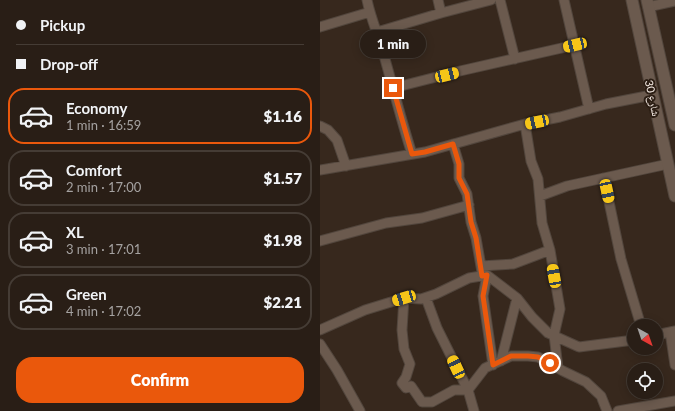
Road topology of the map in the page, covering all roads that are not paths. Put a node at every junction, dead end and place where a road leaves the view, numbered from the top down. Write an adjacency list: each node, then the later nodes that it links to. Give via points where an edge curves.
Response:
1 (367, 0): 9 (street)
2 (438, 0): 10 (street)
3 (491, 0): 10 (street)
4 (500, 0): 14 (street)
5 (564, 0): 13 (street)
6 (632, 0): 16 (street, شارع 30)
7 (675, 1): 8 (street)
8 (648, 3): 18 (street, شارع 30)
9 (370, 12): 11 (street); 12 (street)
10 (440, 13): 12 (street)
11 (320, 27)
12 (377, 32): 15 (street)
13 (575, 45): 14 (street); 17 (street)
14 (515, 59): 15 (street)
15 (393, 88): 22 (street)
16 (652, 95): 17 (street); 23 (street, شارع 30)
17 (589, 109): 19 (street)
18 (674, 119)
19 (525, 124): 21 (street); 27 (street)
20 (320, 126): 24 (street, via 337,140)
21 (453, 144): 22 (street); 29 (street, via 459,164 459,178)
22 (412, 154): 24 (street)
23 (668, 164): 26 (street); 28 (street, شارع 30)
24 (346, 166): 25 (street)
25 (320, 170)
26 (604, 178): 27 (street, via 567,186); 36 (street, via 621,259)
27 (540, 196): 31 (street, via 542,223)
28 (675, 196)
29 (469, 205): 30 (street); 32 (street)
30 (320, 241)
31 (550, 250): 32 (street); 39 (street, via 560,309)
32 (484, 272): 34 (street); 35 (street); 42 (street, via 483,296)
33 (404, 298): 34 (street); 37 (street, via 365,310); 45 (street, via 402,330 404,348 410,364 402,383 406,388 411,386 422,402 432,402 454,390)
34 (426, 298): 45 (street, via 437,328)
35 (517, 298): 39 (street, via 532,317); 42 (street)
36 (639, 319)
37 (320, 330)
38 (672, 331): 43 (street)
39 (554, 335): 40 (street, via 579,347); 44 (street)
40 (627, 341)
41 (320, 344): 47 (street)
42 (497, 363): 44 (street, via 511,356 528,356 538,357); 45 (street, via 486,368)
43 (675, 365)
44 (558, 368): 49 (street, via 586,382 601,396)
45 (468, 390): 48 (street)
46 (675, 401): 50 (street)
47 (360, 411)
48 (474, 411)
49 (607, 411)
50 (618, 411)

